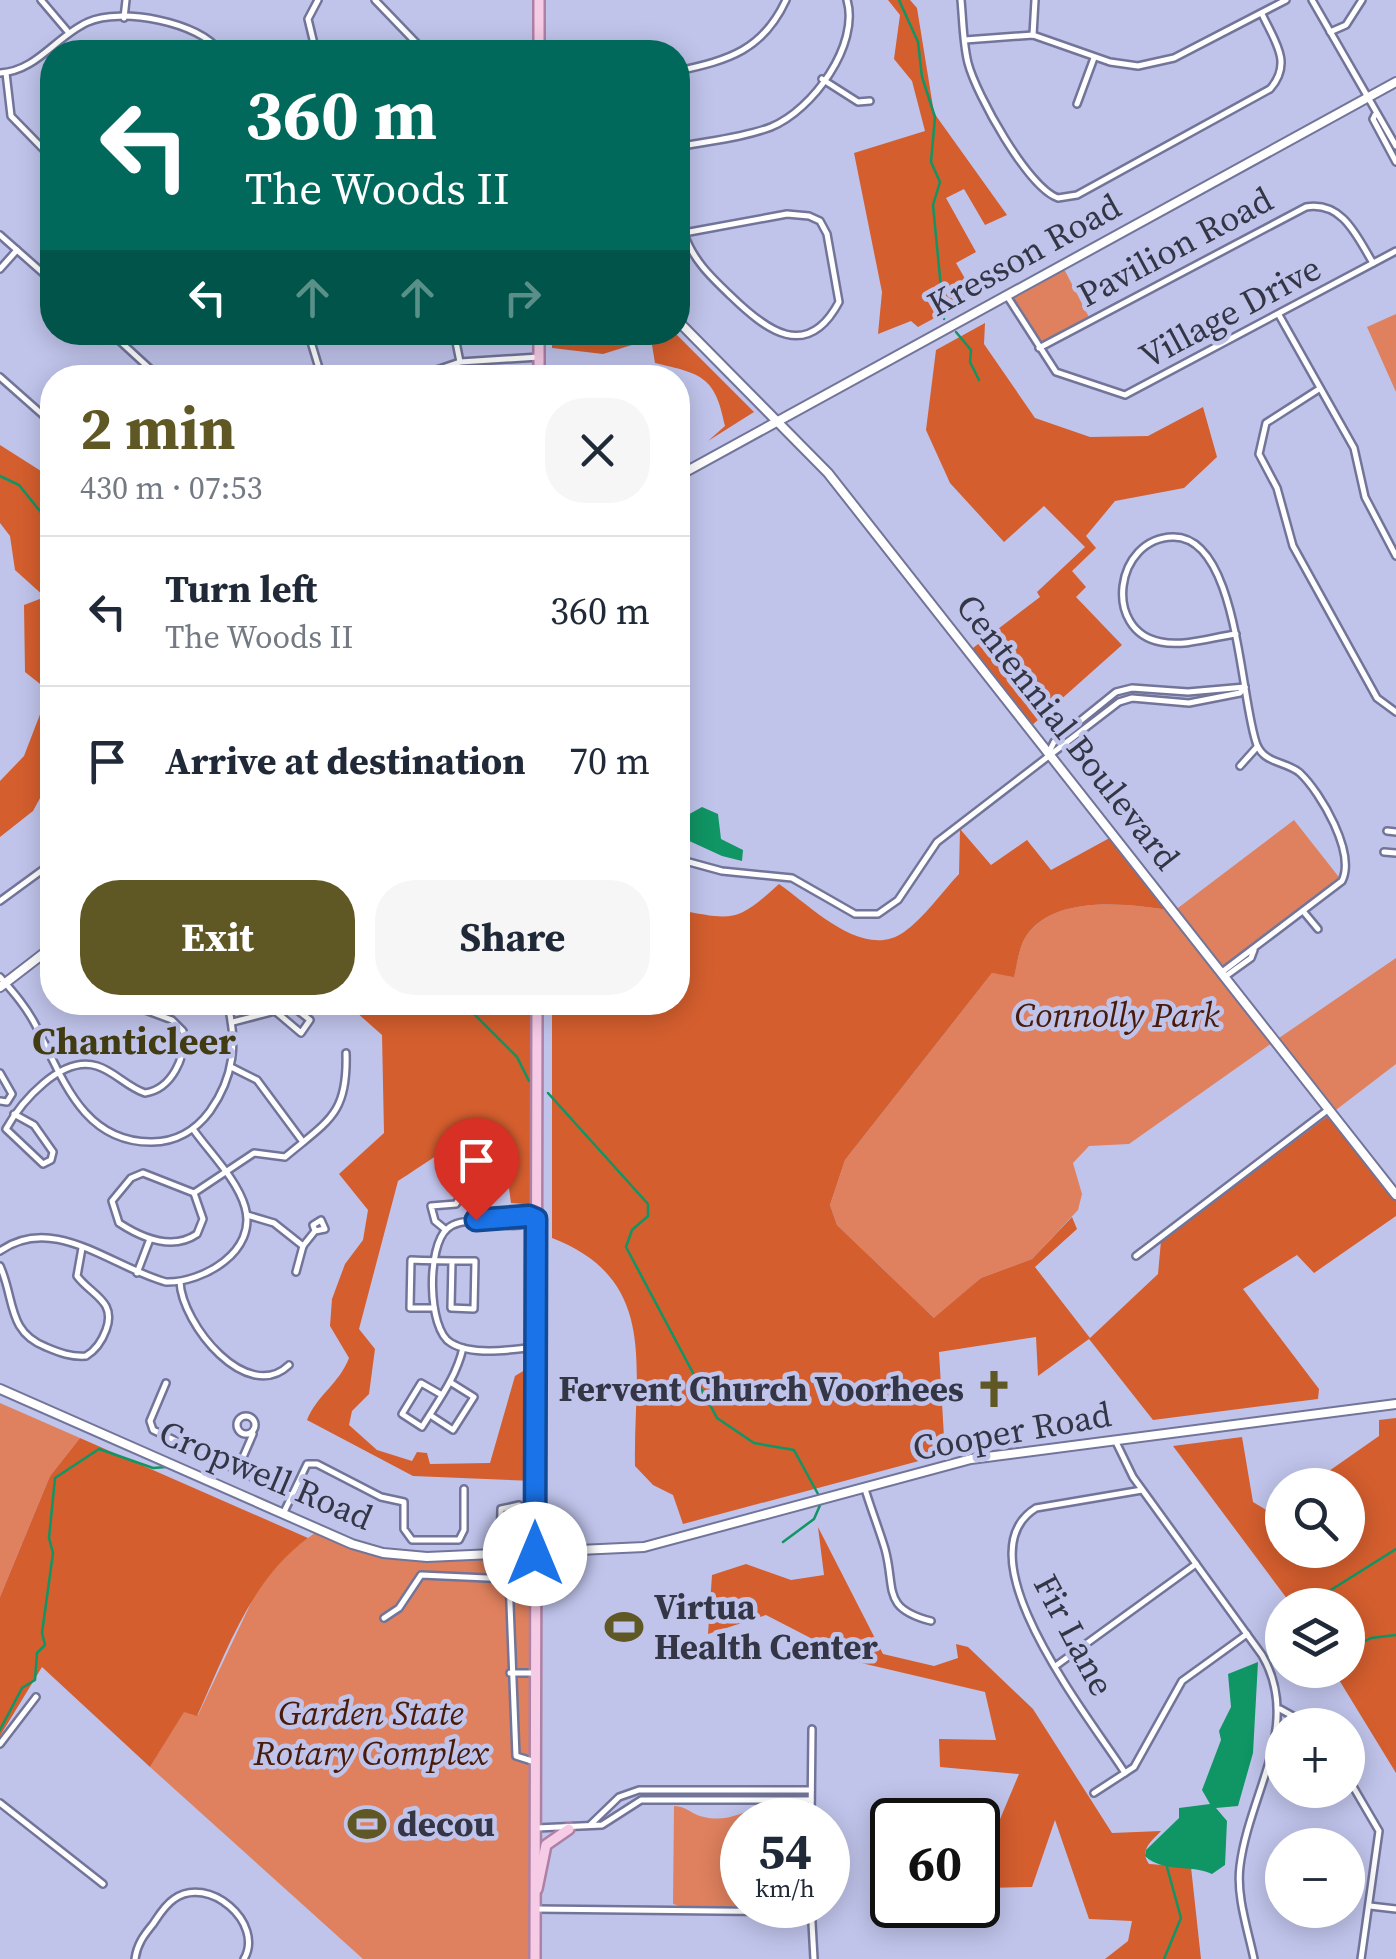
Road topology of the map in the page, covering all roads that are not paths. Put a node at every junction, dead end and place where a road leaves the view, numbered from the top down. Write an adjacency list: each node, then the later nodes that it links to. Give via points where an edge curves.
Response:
1 (40, 0): 16 (street)
2 (126, 0): 14 (street)
3 (318, 0): 20 (street, via 308,19)
4 (376, 0): 21 (street)
5 (539, 0): 22 (main road)
6 (786, 0): 26 (street, via 753,48)
7 (847, 0): 28 (street, via 848,39)
8 (961, 0): 23 (street)
9 (1035, 0): 17 (street)
10 (1286, 0): 13 (street)
11 (1312, 0): 15 (street)
12 (1362, 0): 15 (street, via 1346,25)
13 (1262, 14): 23 (street, via 1284,58 1282,76 1270,89 1068,198 1048,194 1034,181 978,88); 25 (street, via 1158,64)
14 (124, 18): 16 (street, via 95,19); 19 (street, via 191,28)
15 (1330, 32): 30 (street)
16 (69, 33): 18 (street)
17 (1033, 35): 23 (street); 25 (street)
18 (61, 40)
19 (210, 40)
20 (313, 40)
21 (414, 40)
22 (539, 40)
23 (965, 40)
24 (40, 57): 27 (street)
25 (1094, 58): 32 (street)
26 (690, 68)
27 (3, 73): 35 (street, via 11,116)
28 (822, 79): 31 (street, via 858,102); 34 (street, via 803,104 772,126)
29 (1396, 82): 30 (main road, Kresson Road)
30 (1366, 98): 33 (street); 46 (main road, Kresson Road)
31 (870, 100)
32 (1077, 104)
33 (1375, 114): 36 (street); 37 (street)
34 (690, 145)
35 (40, 146)
36 (1396, 146)
37 (1396, 162)
38 (690, 231): 40 (street, via 786,214 820,221 839,302 815,330 777,333 757,322)
39 (0, 234): 41 (street)
40 (690, 248)
41 (17, 250): 44 (street); 45 (street)
42 (1396, 251): 43 (street, Village Drive)
43 (1373, 263): 47 (street, Village Drive); 52 (street, Pavilion Road, via 1337,212 1306,207)
44 (0, 270)
45 (40, 270)
46 (1007, 296): 52 (street, Village Drive); 63 (main road, Kresson Road)
47 (1278, 315): 52 (street, Village Drive, via 1125,395 1062,376); 60 (street)
48 (690, 333): 63 (main road, Centennial Boulevard)
49 (124, 345): 55 (street)
50 (457, 345): 54 (street)
51 (539, 345): 53 (main road)
52 (1038, 349)
53 (539, 357): 54 (street); 57 (main road)
54 (460, 362): 56 (street)
55 (146, 365)
56 (451, 365)
57 (539, 365)
58 (0, 377): 59 (street)
59 (10, 384): 61 (street); 62 (street)
60 (1319, 389): 65 (street, via 1354,448 1365,498); 68 (street, via 1266,424 1259,454 1277,488 1293,546 1376,698)
61 (0, 394)
62 (40, 412)
63 (779, 421): 64 (main road, Kresson Road); 70 (main road, Centennial Boulevard)
64 (690, 469)
65 (1396, 556)
66 (1236, 634): 66 (street, via 1223,590 1188,540 1163,539 1128,564 1126,616 1144,636 1171,644); 67 (street)
67 (1245, 687): 69 (street); 70 (street, via 1190,703 1119,702)
68 (1396, 712)
69 (1258, 747): 71 (street); 79 (street, via 1299,773 1336,824 1346,872)
70 (1049, 752): 76 (street, via 937,842 898,900 878,914 855,914 792,878); 82 (main road, Centennial Boulevard)
71 (1240, 766)
72 (1387, 830): 73 (street)
73 (1396, 832)
74 (1384, 852): 75 (street)
75 (1396, 853)
76 (690, 862)
77 (40, 872): 78 (street)
78 (0, 901)
79 (1303, 911): 80 (street); 82 (street)
80 (1318, 929)
81 (40, 956): 83 (main road)
82 (1224, 975): 98 (main road, Centennial Boulevard)
83 (2, 983): 94 (street, via 35,1024)
84 (155, 1015): 94 (street, via 179,1025 184,1050 160,1087 145,1092 85,1064)
85 (230, 1015): 90 (street)
86 (259, 1015): 90 (street)
87 (280, 1015): 88 (street, via 300,1033 310,1020)
88 (303, 1015)
89 (537, 1015): 106 (main road)
90 (232, 1022): 92 (street)
91 (346, 1052): 101 (street, via 347,1086 338,1112)
92 (231, 1067): 100 (street); 101 (street, via 257,1080)
93 (0, 1073): 95 (street)
94 (57, 1075): 96 (street); 100 (street, via 92,1121 115,1135 154,1142)
95 (12, 1094): 96 (street); 97 (street)
96 (23, 1099): 99 (street)
97 (0, 1101)
98 (1329, 1109): 104 (main road, Centennial Boulevard); 114 (street)
99 (14, 1114): 99 (street, via 34,1125 53,1152 51,1160 39,1163 6,1129)
100 (193, 1129): 102 (street)
101 (303, 1142): 102 (street, via 285,1157 254,1152)
102 (224, 1173): 103 (street); 105 (street)
103 (194, 1194): 110 (street, via 203,1219 197,1234 172,1243); 110 (street, via 148,1173 122,1187 111,1204 116,1219)
104 (1396, 1195)
105 (247, 1215): 111 (street, via 274,1223); 120 (street, via 241,1240 224,1261)
106 (536, 1219): 107 (street); 122 (main road)
107 (476, 1220): 108 (street); 108 (street, via 479,1191 465,1188 456,1204 432,1206)
108 (446, 1230): 115 (street)
109 (315, 1232): 111 (street)
110 (150, 1239): 119 (street)
111 (303, 1246): 118 (street)
112 (82, 1248): 113 (street, via 37,1236); 117 (street, via 77,1276 110,1314 100,1343 86,1356 60,1353 24,1335); 119 (street)
113 (0, 1251)
114 (1136, 1256)
115 (434, 1260): 116 (street); 121 (street); 121 (street, via 411,1260 410,1292 410,1308)
116 (452, 1261): 116 (street, via 475,1261 474,1309 451,1308)
117 (0, 1266)
118 (296, 1272)
119 (137, 1273): 120 (street)
120 (180, 1282): 124 (street, via 219,1357 266,1378)
121 (434, 1308): 123 (street, via 440,1333)
122 (536, 1347): 123 (street); 141 (main road)
123 (462, 1348): 125 (street)
124 (289, 1365)
125 (450, 1382): 128 (street); 130 (street, via 474,1397 464,1414 453,1430)
126 (166, 1383): 133 (street, via 150,1421 153,1430)
127 (0, 1388): 139 (main road, Cropwell Road)
128 (442, 1396): 130 (street); 130 (street, via 422,1383 402,1414 422,1427)
129 (1396, 1404): 132 (main road, Cooper Road)
130 (430, 1415)
131 (253, 1434): 131 (street, via 254,1420 238,1416 234,1424); 133 (street)
132 (1116, 1440): 135 (main road, Cooper Road, via 972,1459); 136 (street)
133 (237, 1471): 137 (street)
134 (464, 1489): 137 (street, via 458,1540 412,1540 404,1528 404,1502 317,1464 307,1464)
135 (865, 1489): 140 (main road, Cooper Road, via 691,1537); 145 (street, via 886,1552 891,1595 904,1611)
136 (1142, 1490): 143 (street); 147 (street, Fir Lane, via 1046,1505 1017,1526 1010,1558 1021,1605)
137 (290, 1495): 139 (street)
138 (519, 1505): 142 (street, via 501,1509)
139 (282, 1515): 142 (main road, Cropwell Road, via 385,1554)
140 (584, 1551): 141 (main road, Cropwell Road)
141 (535, 1554): 142 (main road, Cropwell Road); 149 (main road)
142 (500, 1555)
143 (1197, 1564): 146 (street); 147 (street)
144 (384, 1618): 148 (street, via 422,1576 509,1580)
145 (931, 1621)
146 (1248, 1634): 151 (street, via 1276,1683); 156 (street, via 1182,1681 1140,1760)
147 (1057, 1666): 156 (street, Fir Lane)
148 (510, 1673): 149 (street); 154 (street, via 516,1756)
149 (535, 1673): 154 (main road)
150 (36, 1696): 153 (street)
151 (1280, 1708)
152 (812, 1729): 159 (street)
153 (0, 1744)
154 (535, 1762): 168 (main road)
155 (1265, 1769): 181 (street, via 1240,1869)
156 (1125, 1774): 160 (street)
157 (698, 1788): 158 (street); 163 (street); 167 (street, via 630,1793)
158 (757, 1789): 159 (street); 161 (street)
159 (811, 1790): 162 (street)
160 (1094, 1793)
161 (757, 1798)
162 (811, 1798)
163 (697, 1800): 164 (street); 167 (street, via 641,1800 602,1826)
164 (720, 1800)
165 (0, 1803): 170 (street)
166 (1365, 1807): 172 (street, via 1380,1832)
167 (590, 1826): 169 (street)
168 (534, 1828): 169 (street); 171 (main road)
169 (569, 1829): 171 (main road, via 546,1845)
170 (102, 1884)
171 (534, 1896): 173 (main road)
172 (1370, 1906): 175 (street); 182 (street)
173 (534, 1909): 174 (street); 179 (main road)
174 (720, 1909)
175 (1396, 1909)
176 (813, 1928): 180 (street)
177 (135, 1959): 178 (street, via 166,1907 198,1891 245,1924)
178 (244, 1959)
179 (535, 1959)
180 (814, 1959)
181 (1254, 1959)
182 (1361, 1959)

